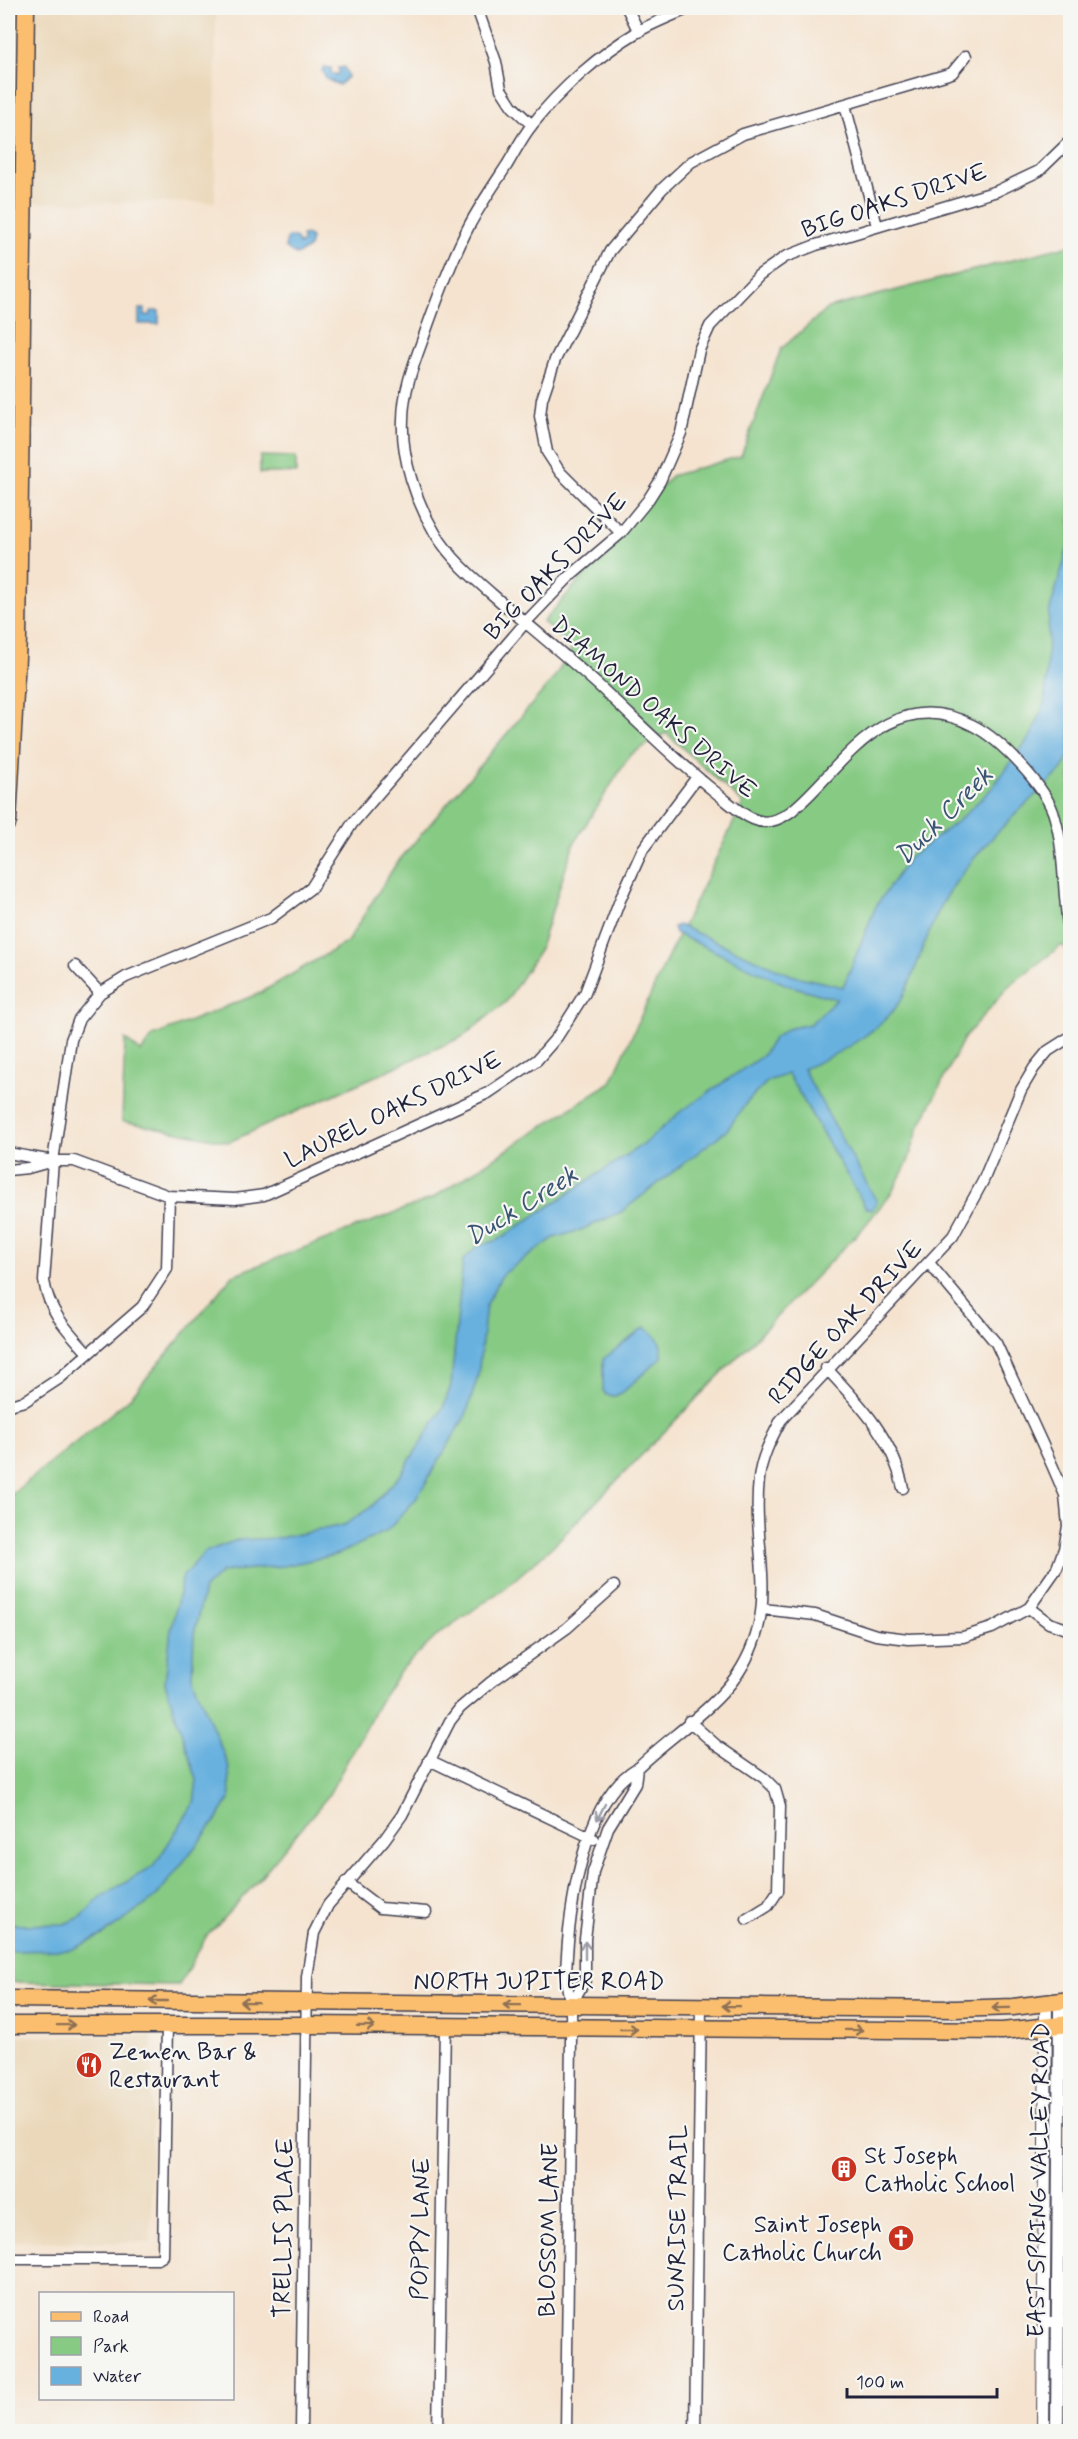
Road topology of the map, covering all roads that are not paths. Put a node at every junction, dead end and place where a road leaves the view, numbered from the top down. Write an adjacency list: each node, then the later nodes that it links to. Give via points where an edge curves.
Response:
1 (26, 8): 10 (main road)
2 (477, 8): 8 (street, via 501,89)
3 (627, 8): 5 (street)
4 (690, 8): 5 (street, DIAMOND OAKS DRIVE)
5 (639, 32): 8 (street, DIAMOND OAKS DRIVE, via 598,61)
6 (966, 56): 7 (street, via 952,74)
7 (845, 105): 12 (street); 14 (street, via 743,134 691,162 662,189 610,250 555,360 540,416 547,452 560,472)
8 (532, 125): 15 (street, DIAMOND OAKS DRIVE, via 469,225 436,300 411,372 402,418 405,453 419,501 435,534 461,567)
9 (8, 129): 10 (main road)
10 (24, 137): 13 (main road)
11 (1071, 141): 12 (street, BIG OAKS DRIVE, via 1039,171 997,191)
12 (877, 226): 14 (street, BIG OAKS DRIVE, via 785,257 759,275 716,319 699,350 681,433 670,458 648,500)
13 (14, 319): 16 (main road)
14 (621, 533): 15 (street, BIG OAKS DRIVE, via 568,578)
15 (525, 623): 17 (street, DIAMOND OAKS DRIVE); 21 (street, BIG OAKS DRIVE, via 352,824 311,888 271,918 126,977)
16 (12, 657): 18 (main road)
17 (697, 777): 19 (street, DIAMOND OAKS DRIVE, via 749,818 763,823 783,818 871,732 893,719 915,713 954,717 982,730 1001,746 1046,797 1055,817); 26 (street, LAUREL OAKS DRIVE, via 643,849 585,993 537,1060 488,1093 264,1195 235,1199)
18 (8, 822)
19 (1071, 936)
20 (75, 966): 21 (street)
21 (100, 993): 24 (street, BIG OAKS DRIVE, via 79,1018 70,1040)
22 (1071, 1037): 27 (street, RIDGE OAK DRIVE, via 1048,1051 1034,1068 968,1212)
23 (8, 1154): 24 (street, LAUREL OAKS DRIVE)
24 (53, 1161): 25 (street, LAUREL OAKS DRIVE); 26 (street, LAUREL OAKS DRIVE, via 74,1161); 28 (street, BIG OAKS DRIVE, via 44,1281 47,1299 58,1319)
25 (8, 1170)
26 (169, 1196): 28 (street, via 166,1269 142,1307)
27 (929, 1263): 29 (street, RIDGE OAK DRIVE); 33 (street, via 996,1344 1065,1495 1068,1526 1064,1550)
28 (87, 1352): 30 (street, via 60,1378 25,1401)
29 (826, 1368): 31 (street, via 873,1417 900,1472); 34 (street, RIDGE OAK DRIVE, via 781,1420 766,1449 759,1478 758,1509 764,1566)
30 (9, 1405)
31 (903, 1488)
32 (614, 1586): 37 (street, TRELLIS PLACE, via 567,1628 472,1697 450,1721)
33 (1029, 1608): 34 (street, via 992,1628 963,1636 908,1639 876,1635 815,1615); 35 (street, via 1049,1623)
34 (762, 1609): 36 (street, RIDGE OAK DRIVE, via 757,1634 737,1674 716,1699)
35 (1071, 1630)
36 (689, 1721): 38 (street, RIDGE OAK DRIVE); 43 (street, via 764,1778 778,1797 778,1891 768,1906)
37 (429, 1760): 39 (street); 41 (street, TRELLIS PLACE, via 402,1815)
38 (638, 1768): 39 (street, RIDGE OAK DRIVE, one-way to 39, via 626,1775 608,1799); 40 (street, RIDGE OAK DRIVE, via 635,1784 619,1806)
39 (589, 1836): 40 (street); 48 (street, RIDGE OAK DRIVE, via 579,1868 568,1935 566,1978)
40 (602, 1843): 48 (street, RIDGE OAK DRIVE, one-way to 40, via 585,1980 587,1908)
41 (346, 1882): 42 (street, via 380,1908); 47 (street, TRELLIS PLACE, via 328,1905 314,1933 307,1977)
42 (426, 1912)
43 (747, 1919)
44 (8, 1999): 45 (main road, NORTH JUPITER ROAD)
45 (130, 2001): 47 (main road, NORTH JUPITER ROAD, one-way to 45); 52 (main road)
46 (1059, 2002): 51 (main road, NORTH JUPITER ROAD, one-way to 51, via 1013,2007); 57 (street, EAST SPRING VALLEY ROAD)
47 (308, 2003): 48 (main road, NORTH JUPITER ROAD, one-way to 47); 55 (street, TRELLIS PLACE)
48 (571, 2005): 49 (main road, NORTH JUPITER ROAD); 58 (street, BLOSSOM LANE)
49 (701, 2006): 50 (main road, NORTH JUPITER ROAD, one-way to 49); 59 (street, SUNRISE TRAIL)
50 (796, 2007): 51 (main road, NORTH JUPITER ROAD); 60 (main road)
51 (914, 2008): 61 (main road)
52 (129, 2024): 53 (main road, NORTH JUPITER ROAD); 54 (main road, NORTH JUPITER ROAD, one-way to 52)
53 (167, 2024): 55 (main road, NORTH JUPITER ROAD); 64 (street, via 163,2256)
54 (8, 2025)
55 (307, 2025): 56 (main road, NORTH JUPITER ROAD, one-way to 56); 66 (street, TRELLIS PLACE)
56 (445, 2026): 58 (main road, NORTH JUPITER ROAD); 67 (street, POPPY LANE)
57 (1059, 2026): 61 (main road, NORTH JUPITER ROAD, via 1009,2031); 62 (street, EAST SPRING VALLEY ROAD); 65 (street, EAST SPRING VALLEY ROAD)
58 (571, 2028): 59 (main road, NORTH JUPITER ROAD, one-way to 59); 68 (street, BLOSSOM LANE)
59 (701, 2028): 60 (main road, NORTH JUPITER ROAD); 69 (street, SUNRISE TRAIL)
60 (796, 2029): 61 (main road, NORTH JUPITER ROAD, one-way to 61)
61 (913, 2031)
62 (1066, 2092): 63 (street, EAST SPRING VALLEY ROAD)
63 (1065, 2208): 65 (street, EAST SPRING VALLEY ROAD)
64 (8, 2259)
65 (1058, 2322): 70 (street, EAST SPRING VALLEY ROAD); 71 (street, EAST SPRING VALLEY ROAD)
66 (301, 2432)
67 (438, 2432)
68 (566, 2432)
69 (695, 2432)
70 (1042, 2432)
71 (1057, 2432)

